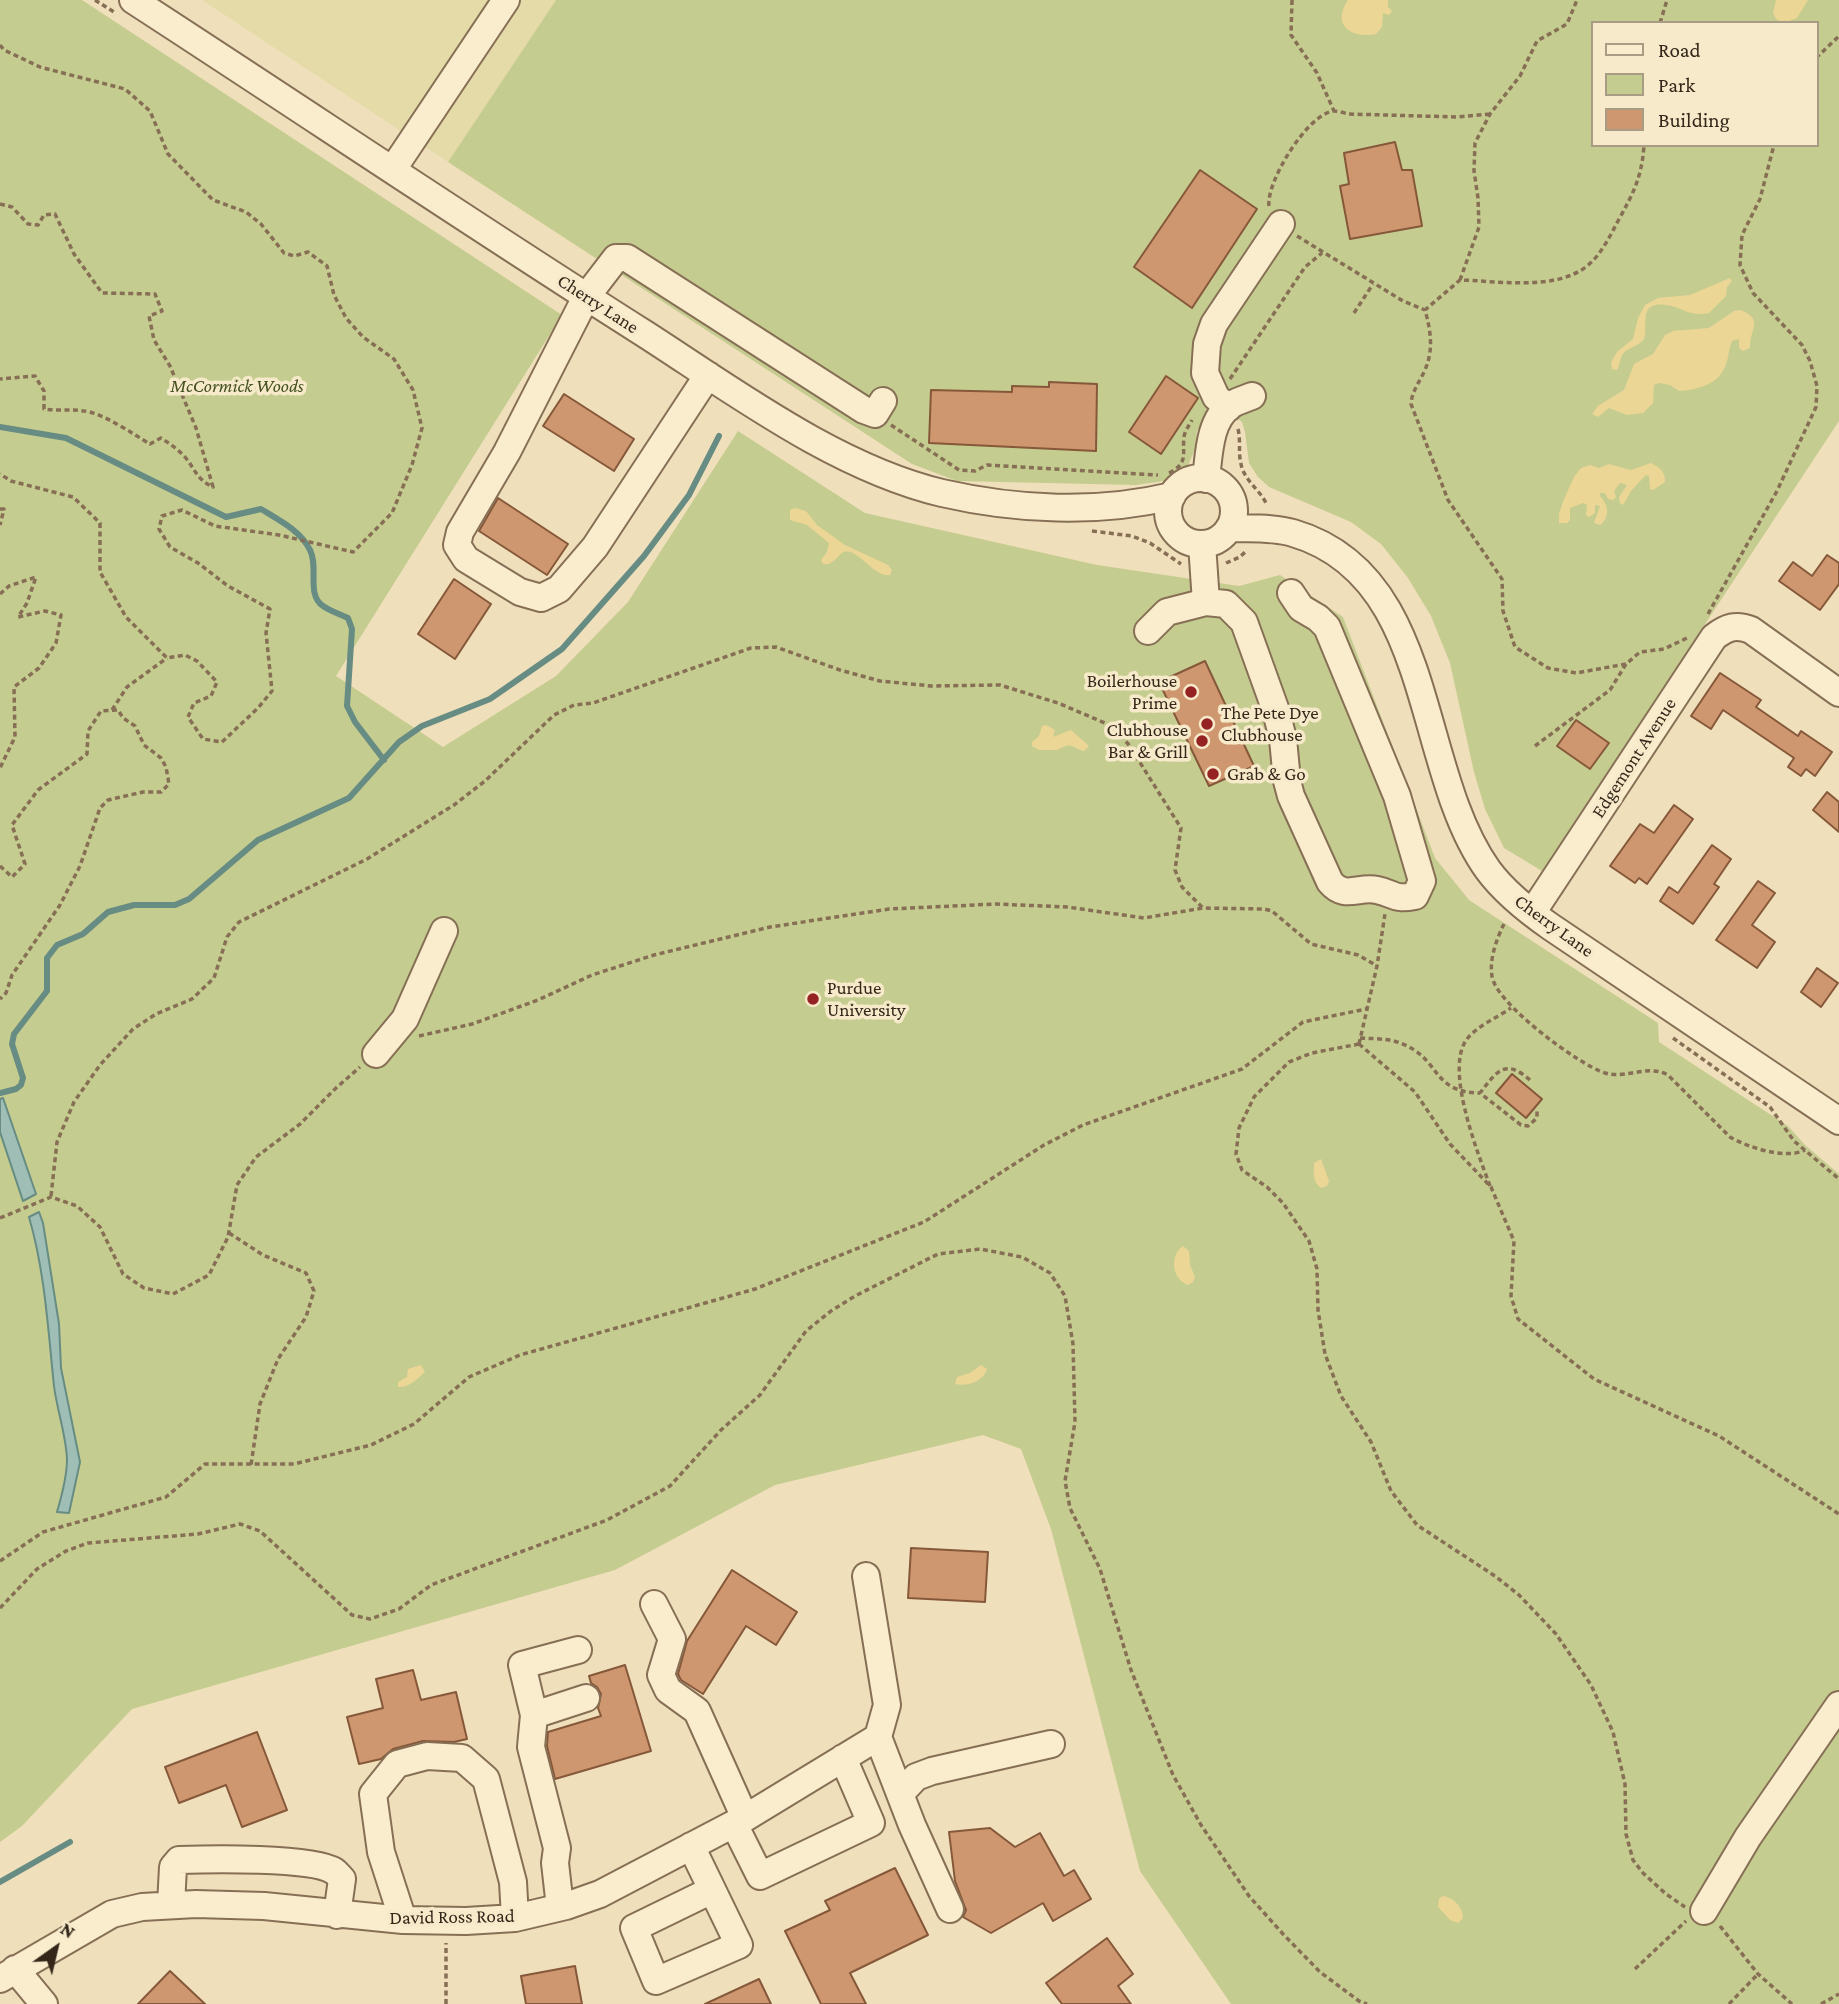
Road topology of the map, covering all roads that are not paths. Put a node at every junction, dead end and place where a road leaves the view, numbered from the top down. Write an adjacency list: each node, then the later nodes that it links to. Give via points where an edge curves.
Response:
1 (133, 0): 3 (street, Cherry Lane)
2 (506, 0): 3 (street)
3 (393, 169): 5 (street, Cherry Lane)
4 (1281, 224): 9 (street, via 1214,324 1207,344 1205,373)
5 (586, 297): 6 (street, Cherry Lane); 6 (street, via 507,452 460,532 457,545 466,559 520,592 541,598 559,589 595,547); 8 (street, via 616,258 627,258 864,410)
6 (708, 375): 12 (street, Cherry Lane, via 867,467 941,492 1015,505)
7 (1252, 396): 9 (street)
8 (879, 408)
9 (1230, 415): 10 (street, via 1221,415 1211,442)
10 (1206, 479): 11 (street, via 1223,486); 12 (street, via 1186,482)
11 (1233, 502): 13 (street); 15 (street, Cherry Lane, via 1314,529 1330,539)
12 (1171, 509): 14 (street, via 1182,538)
13 (1229, 528): 14 (street, via 1222,537); 15 (street, Cherry Lane, via 1292,533 1324,546)
14 (1202, 544): 17 (street)
15 (1357, 569): 20 (street, Cherry Lane, via 1401,635 1469,837 1488,870)
16 (1290, 593): 17 (street, via 1301,608 1328,627 1397,796 1423,881 1415,896 1399,899 1375,890 1346,892 1330,882 1291,796 1276,711 1244,622 1226,604)
17 (1206, 602): 18 (street, via 1167,612)
18 (1148, 631)
19 (1839, 693): 20 (street, Edgemont Avenue, via 1751,630 1738,625 1714,637)
20 (1532, 914): 23 (street, Cherry Lane)
21 (444, 931): 22 (street, via 405,1019)
22 (376, 1054)
23 (1839, 1121)
24 (866, 1576): 30 (street, via 887,1705)
25 (654, 1604): 34 (street, via 672,1639 661,1675 668,1690 697,1711)
26 (578, 1650): 29 (street, via 522,1665)
27 (586, 1698): 29 (street)
28 (1839, 1705): 40 (street, via 1748,1837)
29 (534, 1715): 38 (street, via 531,1747 557,1847)
30 (878, 1737): 32 (street, David Ross Road); 33 (street)
31 (1051, 1744): 33 (street, via 932,1771 916,1777)
32 (843, 1758): 34 (street, David Ross Road); 34 (street, via 871,1824 760,1876)
33 (900, 1794): 39 (street)
34 (740, 1821): 35 (street, David Ross Road)
35 (691, 1846): 36 (street); 38 (street, David Ross Road, via 600,1894)
36 (712, 1890)
37 (171, 1905): 41 (street, David Ross Road, via 264,1906); 41 (street, via 173,1867 179,1860 302,1863 332,1870 342,1878); 44 (street, David Ross Road, via 112,1914)
38 (560, 1907): 42 (street, David Ross Road)
39 (950, 1909)
40 (1704, 1911)
41 (337, 1915): 43 (street, David Ross Road)
42 (515, 1918): 43 (street, David Ross Road); 43 (street, via 513,1882 486,1779 463,1758 427,1756 397,1765 373,1794 382,1852)
43 (403, 1920)
44 (8, 1974): 45 (street)
45 (44, 2004)

